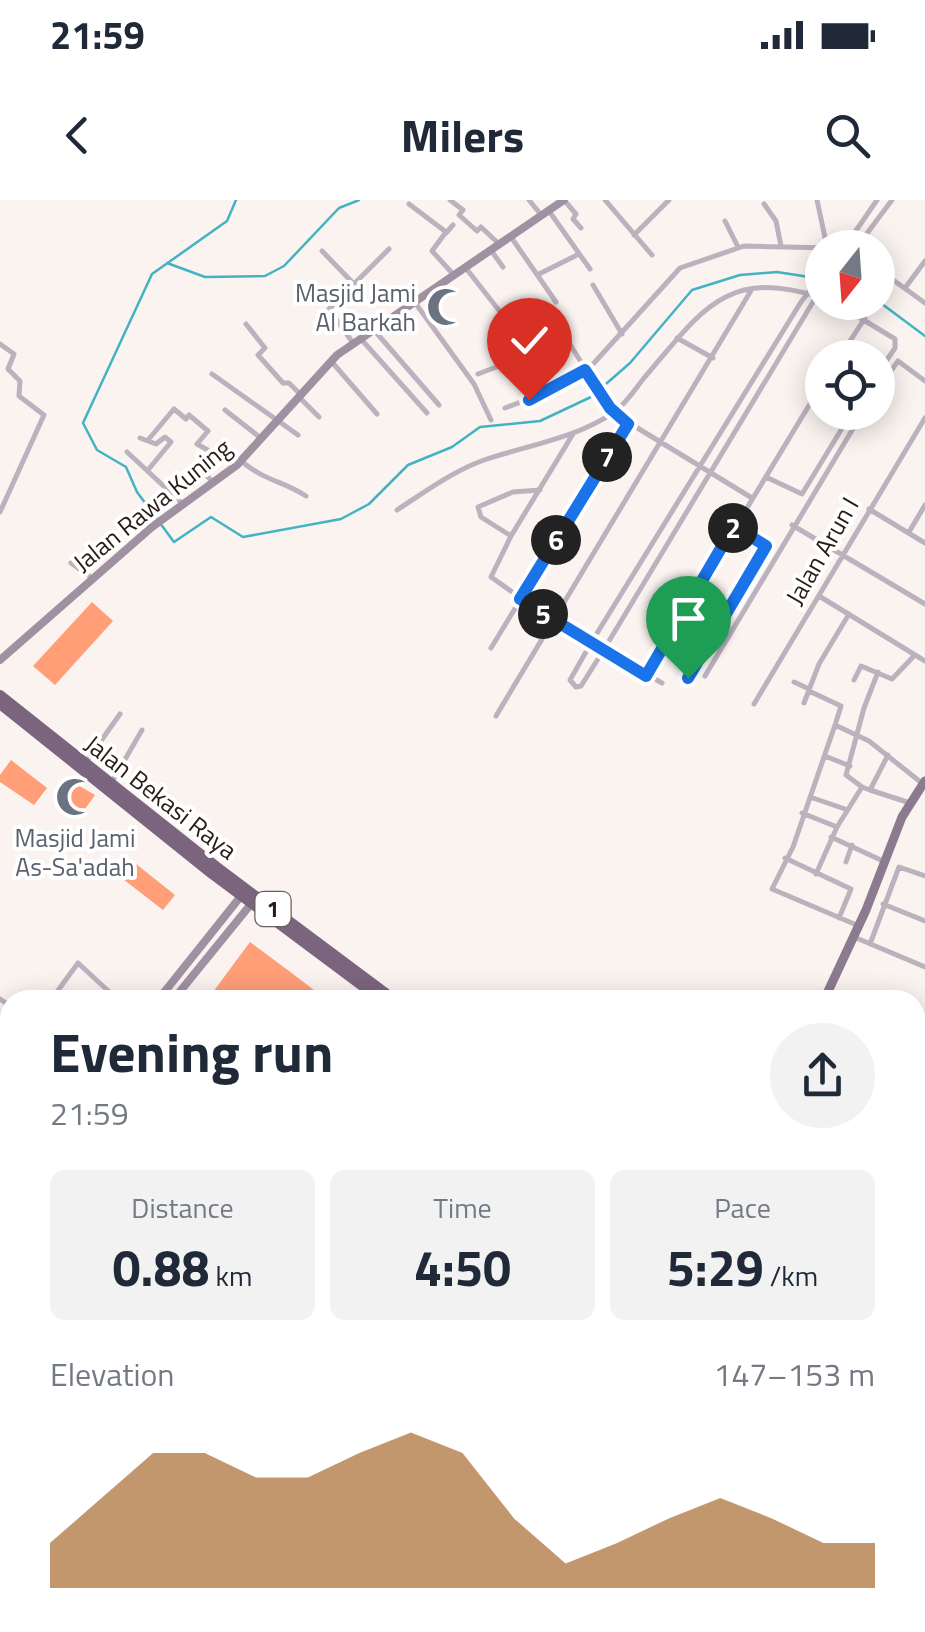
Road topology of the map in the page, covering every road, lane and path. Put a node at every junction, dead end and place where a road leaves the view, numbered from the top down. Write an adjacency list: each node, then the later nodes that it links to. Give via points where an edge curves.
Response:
1 (450, 200): 23 (street)
2 (528, 200): 11 (street)
3 (564, 200): 11 (street, Jalan Rawa Kuning); 14 (street)
4 (605, 200): 19 (street)
5 (669, 200): 19 (street)
6 (817, 200): 15 (street)
7 (877, 200): 16 (street)
8 (892, 200): 17 (street)
9 (409, 204): 18 (street)
10 (764, 204): 21 (street)
11 (545, 213): 20 (street, Jalan Rawa Kuning); 27 (street)
12 (724, 221): 24 (street)
13 (454, 225): 18 (street)
14 (581, 228)
15 (825, 230)
16 (856, 230)
17 (870, 230)
18 (446, 232): 34 (street, via 432,251)
19 (634, 235): 28 (street)
20 (511, 238): 23 (street, Jalan Rawa Kuning); 33 (street)
21 (781, 246): 22 (street); 24 (street)
22 (805, 246)
23 (494, 247): 30 (street, Jalan Rawa Kuning); 31 (street)
24 (738, 247): 52 (street, via 675,271)
25 (389, 249): 36 (street)
26 (322, 251): 36 (street)
27 (579, 254): 32 (street); 33 (street)
28 (652, 255)
29 (925, 261): 38 (street)
30 (465, 267): 34 (street, Jalan Rawa Kuning); 46 (street)
31 (503, 267)
32 (590, 269)
33 (537, 275): 41 (street)
34 (454, 276): 43 (street, Jalan Rawa Kuning)
35 (895, 281): 38 (street)
36 (353, 284): 55 (street, via 329,310)
37 (593, 285): 52 (street)
38 (905, 288): 42 (street)
39 (752, 289): 40 (street); 53 (street, via 716,302); 57 (street)
40 (805, 291)
41 (556, 302)
42 (925, 303)
43 (416, 304): 50 (street, Jalan Rawa Kuning); 75 (street, via 467,374)
44 (805, 310): 87 (street)
45 (805, 312): 90 (street)
46 (505, 318)
47 (868, 320): 54 (street)
48 (556, 322): 51 (street)
49 (246, 324): 64 (street, via 265,348 258,355)
50 (374, 330): 55 (street, Jalan Rawa Kuning); 65 (street)
51 (562, 332): 60 (street); 62 (street)
52 (622, 334): 60 (street)
53 (677, 338): 57 (street); 70 (street)
54 (895, 340)
55 (357, 341): 58 (street, Jalan Rawa Kuning); 69 (street)
56 (0, 344): 100 (street, via 14,354 8,369 20,380 19,396 44,415)
57 (713, 358): 84 (street)
58 (330, 361): 64 (street, Jalan Rawa Kuning); 71 (street)
59 (895, 364): 63 (street)
60 (585, 370): 66 (street); 70 (street)
61 (212, 374): 74 (street)
62 (478, 374)
63 (925, 381)
64 (300, 396): 72 (street); 74 (street, Jalan Rawa Kuning)
65 (439, 406)
66 (505, 408)
67 (225, 410): 82 (street)
68 (805, 412): 91 (street)
69 (427, 413)
70 (613, 413): 76 (street); 79 (street)
71 (377, 414)
72 (319, 417)
73 (925, 418): 98 (street, Jalan Arun I)
74 (280, 419): 80 (street); 82 (street, Jalan Rawa Kuning)
75 (490, 420)
76 (628, 424): 84 (street); 110 (street)
77 (841, 430): 91 (street, via 802,494)
78 (851, 430): 101 (street)
79 (575, 431): 93 (street); 99 (street, via 470,466)
80 (298, 435)
81 (140, 438): 83 (street)
82 (262, 439): 86 (street, Jalan Rawa Kuning)
83 (148, 440): 86 (street, via 174,409 208,431 197,444); 88 (street, via 156,444 165,437 171,444)
84 (662, 444): 87 (street); 113 (street)
85 (127, 452): 88 (street)
86 (238, 463): 92 (street, Jalan Rawa Kuning); 94 (street)
87 (701, 466): 90 (street); 114 (street)
88 (148, 470): 96 (street)
89 (201, 470): 92 (street)
90 (710, 471): 95 (street); 116 (street)
91 (766, 477): 95 (street)
92 (212, 480): 96 (street, Jalan Rawa Kuning)
93 (540, 490): 104 (street); 104 (street, via 513,492 478,507 481,517)
94 (306, 496)
95 (752, 498): 102 (street)
96 (183, 504): 108 (street, Jalan Rawa Kuning)
97 (925, 505): 103 (street)
98 (869, 509): 103 (street); 106 (street, Jalan Arun I)
99 (397, 510)
100 (0, 512)
101 (792, 525): 106 (street); 122 (street)
102 (734, 526): 121 (street); 123 (street, via 767,549)
103 (908, 532): 105 (street)
104 (511, 536): 110 (street, via 491,577)
105 (925, 543)
106 (842, 554): 109 (street, Jalan Arun I); 111 (street)
107 (71, 562): 108 (street)
108 (92, 578): 118 (street, Jalan Rawa Kuning)
109 (819, 596): 112 (street); 131 (street, Jalan Arun I)
110 (520, 599): 113 (street); 115 (street)
111 (925, 604)
112 (848, 614): 117 (street); 127 (street)
113 (552, 620): 114 (street); 133 (street)
114 (591, 643): 116 (street); 116 (street, via 570,682 576,688)
115 (491, 648)
116 (603, 651): 121 (street)
117 (914, 656): 119 (street); 120 (street, via 892,678)
118 (0, 660)
119 (925, 661)
120 (878, 672): 124 (street, via 861,666); 136 (street)
121 (646, 676): 126 (street)
122 (704, 676)
123 (688, 678)
124 (854, 680)
125 (794, 682): 127 (street)
126 (662, 683)
127 (808, 690): 129 (street); 134 (street, via 841,706)
128 (0, 695): 139 (highway, Jalan Bekasi Raya / 1)
129 (804, 702)
130 (0, 704): 157 (highway, Jalan Bekasi Raya / 1)
131 (754, 704)
132 (120, 714): 139 (street)
133 (496, 716)
134 (836, 722)
135 (142, 730): 141 (street)
136 (858, 734): 137 (street, via 835,725); 138 (street); 140 (street)
137 (824, 755): 140 (street); 145 (street)
138 (888, 756): 142 (street); 144 (street)
139 (84, 764): 141 (highway, Jalan Bekasi Raya / 1)
140 (850, 766): 143 (street, via 846,776)
141 (110, 784): 164 (highway, Jalan Bekasi Raya / 1)
142 (924, 784): 146 (main road)
143 (862, 786): 144 (street); 147 (street)
144 (870, 790): 146 (street)
145 (809, 797): 147 (street); 148 (street)
146 (910, 803): 154 (main road)
147 (845, 809): 149 (street)
148 (802, 813): 149 (street); 152 (street)
149 (837, 826): 150 (street)
150 (831, 837): 151 (street); 155 (street)
151 (852, 845): 153 (street); 154 (street)
152 (785, 858): 155 (street); 159 (street, via 773,890)
153 (846, 862)
154 (886, 862): 161 (main road)
155 (816, 874): 159 (street, via 851,889)
156 (925, 876): 158 (street, via 902,866)
157 (246, 900): 164 (highway, Jalan Bekasi Raya / 1); 168 (street); 169 (street)
158 (883, 904): 160 (street); 163 (street)
159 (838, 918): 161 (street)
160 (925, 921)
161 (859, 926): 162 (main road)
162 (854, 938): 163 (street); 172 (main road)
163 (870, 944): 165 (street)
164 (318, 948): 170 (highway, Jalan Bekasi Raya / 1); 171 (highway, Jalan Bekasi Raya / 1)
165 (925, 967)
166 (58, 990): 167 (street, via 78,963)
167 (107, 990)
168 (167, 990)
169 (181, 990)
170 (369, 990)
171 (379, 990)
172 (829, 990)

